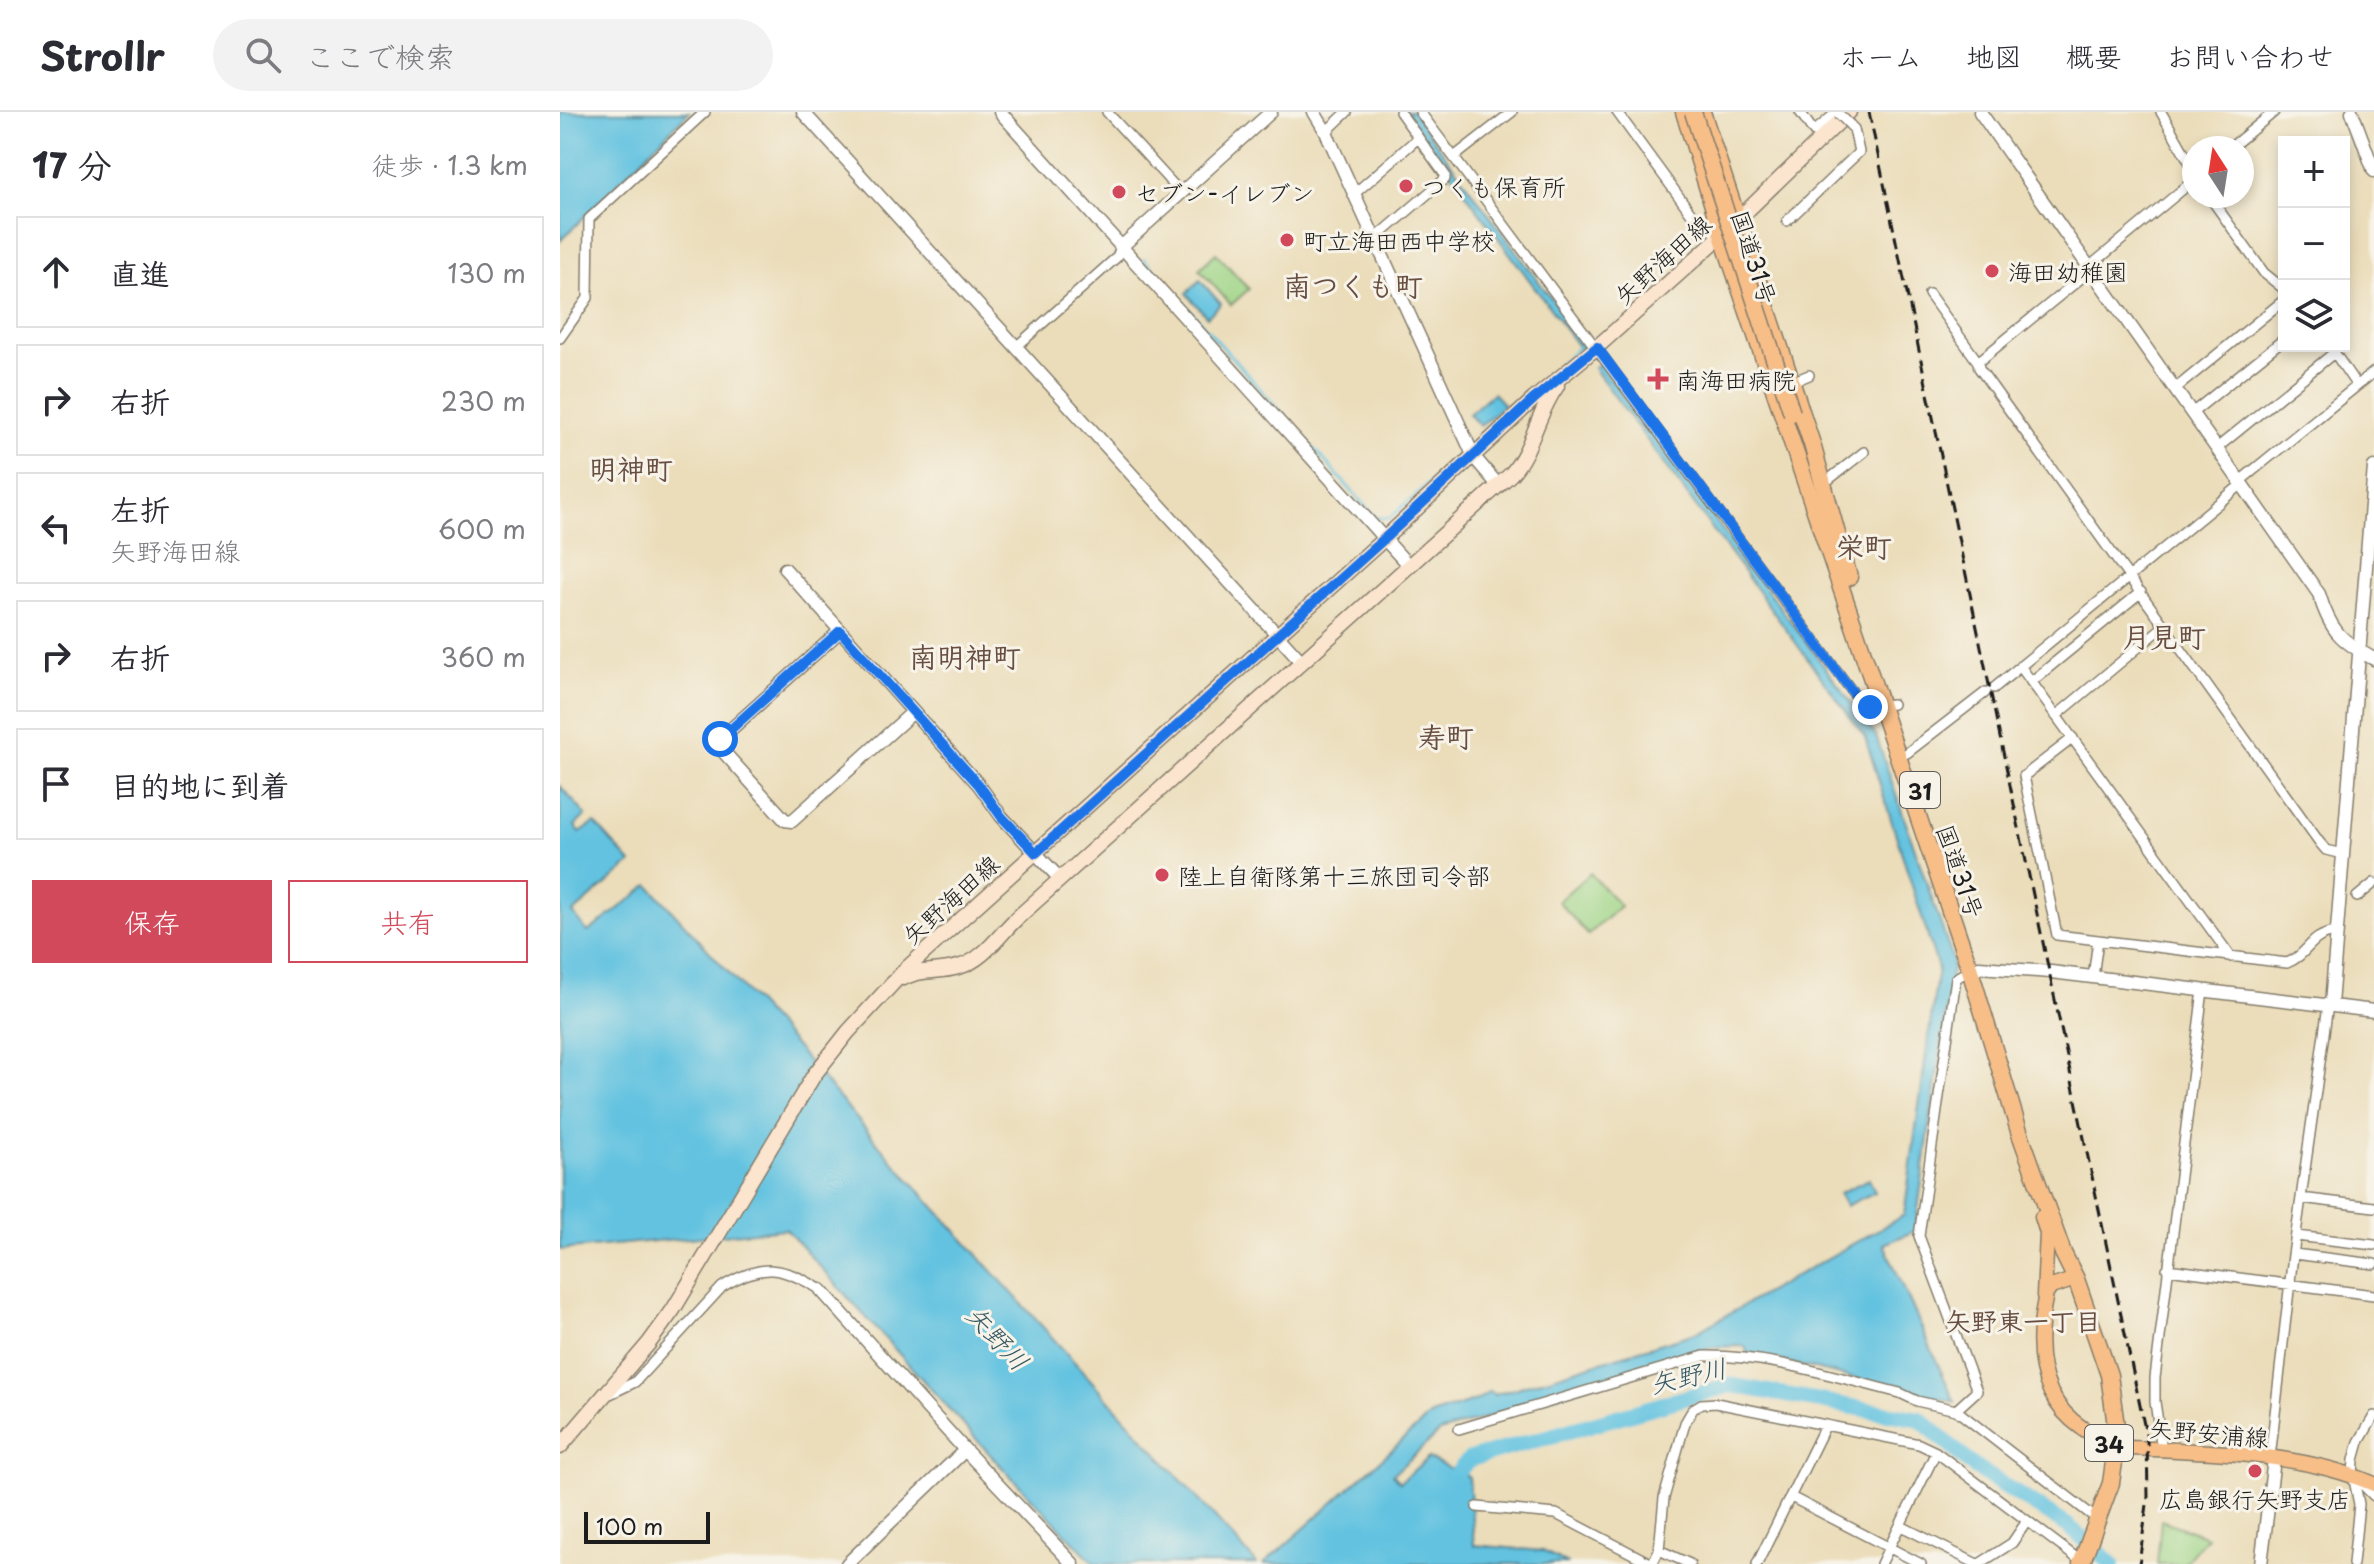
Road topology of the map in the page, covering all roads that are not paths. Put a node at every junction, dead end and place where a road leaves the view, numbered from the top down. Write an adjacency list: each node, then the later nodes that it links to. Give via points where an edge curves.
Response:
1 (705, 112): 40 (street, via 589,219 588,298)
2 (803, 112): 42 (street)
3 (1000, 112): 35 (street)
4 (1107, 112): 28 (street)
5 (1271, 112): 28 (street)
6 (1314, 112): 21 (street)
7 (1347, 112): 21 (street)
8 (1401, 112): 23 (street)
9 (1420, 112): 25 (street)
10 (1512, 112): 25 (street)
11 (1617, 112): 33 (street, via 1699,224)
12 (1702, 112): 31 (highway, 国道31号 / 31)
13 (1800, 112): 14 (street, via 1814,132)
14 (1837, 112): 20 (street, bridge)
15 (1980, 112): 36 (street)
16 (2161, 112): 24 (street)
17 (2274, 112): 22 (street)
18 (2352, 112): 26 (street)
19 (1687, 113): 33 (highway, 国道31号 / 31); 60 (highway, bridge)
20 (1850, 119): 31 (main road, 矢野海田線); 32 (street, via 1859,152)
21 (1326, 132): 29 (street)
22 (2245, 136)
23 (1418, 138): 29 (street); 34 (street, via 1445,179)
24 (2182, 149)
25 (1454, 157): 43 (street)
26 (2373, 163)
27 (2182, 190): 36 (street)
28 (1181, 193): 35 (street)
29 (1354, 194): 34 (street)
30 (2218, 208): 37 (street, via 2264,273)
31 (1738, 220): 33 (main road, 矢野海田線); 50 (highway, 国道31号 / 31)
32 (1787, 221)
33 (1722, 235): 43 (main road, 矢野海田線); 60 (highway, 国道31号 / 31)
34 (1375, 239): 56 (street)
35 (1121, 247): 42 (street, via 1117,257); 61 (street)
36 (2090, 269): 46 (street); 52 (street)
37 (2278, 284)
38 (1929, 294): 46 (street)
39 (2278, 305): 52 (street)
40 (560, 338)
41 (2278, 344): 53 (street)
42 (1016, 347): 69 (street)
43 (1592, 351): 47 (main road, 矢野海田線); 76 (street)
44 (2329, 352): 54 (street)
45 (2334, 352): 51 (street)
46 (1978, 362): 64 (street)
47 (1571, 369): 56 (main road, 矢野海田線); 59 (main road, 矢野海田線, via 1546,402 1520,462)
48 (2374, 372): 51 (street)
49 (1809, 375): 50 (street)
50 (1792, 382): 60 (highway, 国道31号 / 31)
51 (2357, 386): 58 (street)
52 (2175, 389): 53 (street)
53 (2192, 413): 54 (street)
54 (2217, 448): 58 (street)
55 (1864, 452): 60 (street)
56 (1474, 457): 59 (street); 61 (main road, 矢野海田線)
57 (2374, 468): 65 (street)
58 (2241, 483): 64 (street); 70 (street, via 2319,594 2331,627)
59 (1498, 485): 62 (main road, 矢野海田線)
60 (1816, 486): 74 (highway, 国道31号 / 31); 77 (highway, 国道31号 / 31)
61 (1384, 539): 62 (street); 69 (main road, 矢野海田線)
62 (1409, 566): 72 (main road, 矢野海田線)
63 (785, 569): 68 (street)
64 (2129, 575): 66 (street); 73 (street)
65 (2370, 581): 70 (street)
66 (2141, 592): 67 (street); 75 (street)
67 (2164, 626): 79 (street); 83 (street, via 2320,843)
68 (840, 631): 78 (street); 78 (street, via 720,739 731,761 785,820 792,821)
69 (1278, 635): 72 (street); 82 (main road, 矢野海田線)
70 (2359, 651): 71 (street); 83 (street)
71 (2374, 659)
72 (1302, 662): 84 (main road, 矢野海田線)
73 (2020, 666): 75 (street); 81 (street)
74 (1872, 680): 76 (street, via 1865,688); 77 (highway, 国道31号 / 31)
75 (2031, 682): 79 (street)
76 (1851, 689): 77 (street, via 1866,706)
77 (1886, 705): 81 (highway, 国道31号 / 31); 90 (highway, 国道31号 / 31)
78 (913, 712): 82 (street)
79 (2056, 716): 80 (street)
80 (2073, 738): 88 (street, via 2024,776 2057,935); 89 (street)
81 (1907, 753): 90 (highway, 国道31号 / 31)
82 (1036, 853): 84 (street); 92 (main road, 矢野海田線, via 941,935)
83 (2344, 854): 87 (street)
84 (1060, 879): 92 (main road, 矢野海田線, via 974,961 920,971)
85 (2374, 883): 86 (street)
86 (2357, 897)
87 (2337, 932): 89 (street, via 2321,934 2287,963); 94 (street)
88 (2098, 940): 89 (street); 91 (street)
89 (2231, 957)
90 (1974, 968): 91 (street); 96 (highway, 国道31号 / 31); 104 (highway, 国道31号 / 31); 110 (street, via 1956,978 1919,1236 1977,1391)
91 (2093, 977): 93 (street)
92 (890, 988): 109 (main road, 矢野海田線, via 848,1032 796,1102 695,1277)
93 (2203, 990): 94 (street); 103 (street)
94 (2330, 1005): 95 (street); 97 (street)
95 (2374, 1011)
96 (2019, 1131): 104 (highway, 国道31号 / 31); 108 (main road, 34, via 2047,1233)
97 (2301, 1198): 98 (street); 99 (street)
98 (2374, 1207)
99 (2296, 1236): 100 (street); 101 (street)
100 (2374, 1245)
101 (2294, 1254): 102 (street); 105 (street)
102 (2374, 1264)
103 (2167, 1269): 105 (street); 116 (street, via 2155,1378)
104 (2076, 1279): 108 (main road, via 2051,1287); 125 (highway, 国道31号 / 31, bridge, via 2109,1375 2117,1433 2111,1483)
105 (2290, 1283): 107 (street); 118 (street)
106 (821, 1290): 109 (street, via 777,1270 739,1277 722,1287 635,1382); 115 (street)
107 (2374, 1295)
108 (2043, 1308): 116 (main road, 矢野安浦線 / 34, via 2041,1361 2052,1396 2063,1411 2109,1443)
109 (605, 1396): 114 (main road, 矢野海田線)
110 (1956, 1410): 113 (street, via 1765,1359 1704,1356); 125 (street)
111 (2374, 1416): 119 (street, via 2359,1442)
112 (1825, 1426): 117 (street); 122 (street); 128 (street, via 1716,1403 1693,1409 1664,1498)
113 (1459, 1429)
114 (560, 1447)
115 (965, 1450): 130 (street); 131 (street)
116 (2162, 1450): 118 (main road, 矢野安浦線 / 34)
117 (1936, 1452): 124 (street); 126 (street)
118 (2272, 1458): 119 (main road, 矢野安浦線 / 34); 138 (street)
119 (2353, 1475): 120 (main road, 矢野安浦線 / 34); 121 (street); 139 (street, via 2359,1504)
120 (2374, 1484)
121 (2374, 1496)
122 (1791, 1497): 127 (street); 134 (street)
123 (1477, 1507): 132 (street, via 1556,1514)
124 (2027, 1521): 129 (street); 137 (street, via 2012,1543)
125 (2097, 1523): 129 (highway, 国道31号 / 31)
126 (1901, 1526): 127 (street); 137 (street)
127 (1890, 1547): 135 (street); 136 (street)
128 (1659, 1550): 132 (street); 133 (street)
129 (2083, 1562)
130 (847, 1564)
131 (1073, 1564)
132 (1652, 1564)
133 (1690, 1564)
134 (1757, 1564)
135 (1881, 1564)
136 (1921, 1564)
137 (1978, 1564)
138 (2261, 1564)
139 (2353, 1564)

